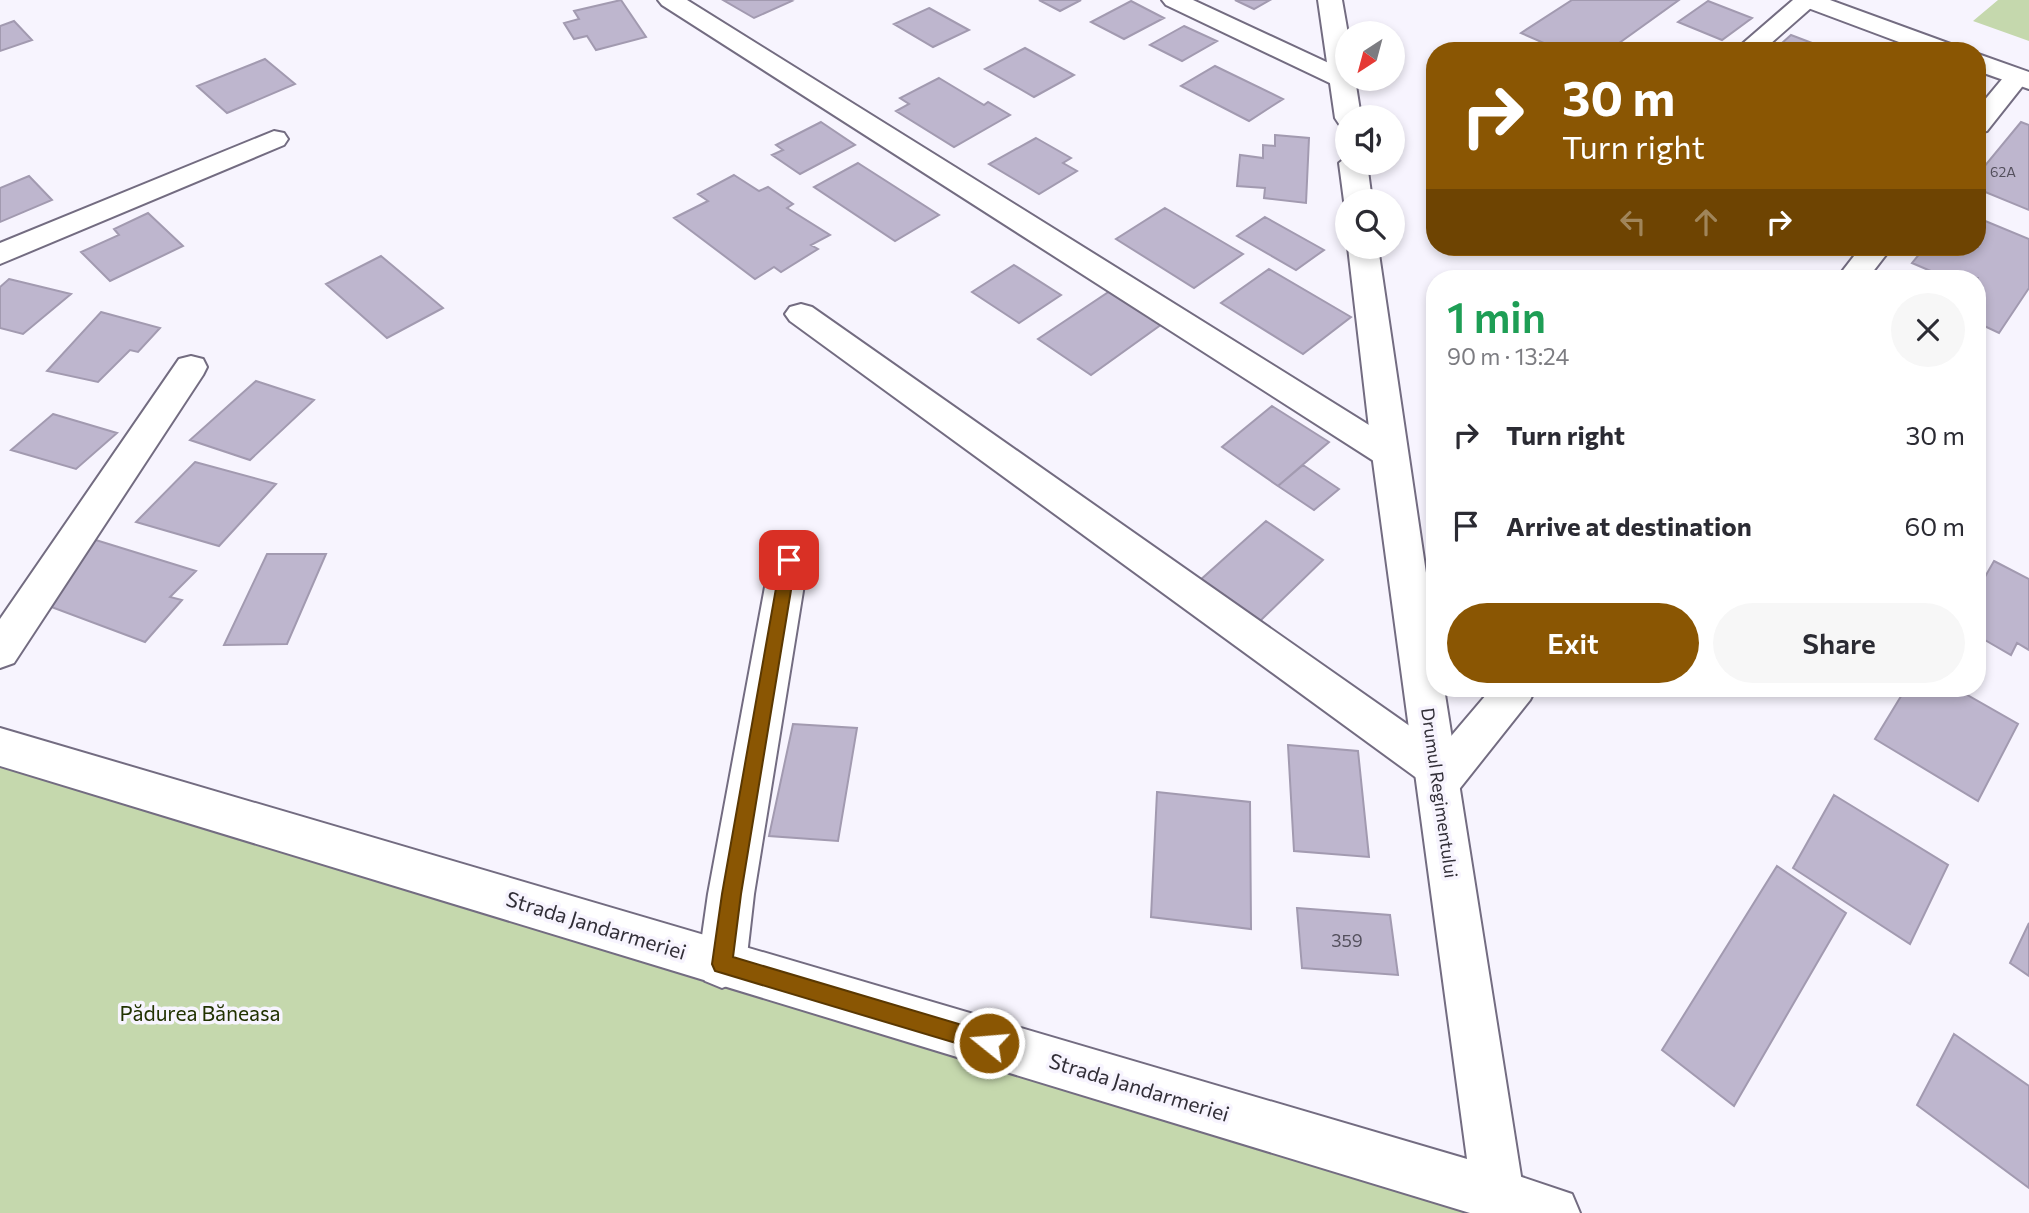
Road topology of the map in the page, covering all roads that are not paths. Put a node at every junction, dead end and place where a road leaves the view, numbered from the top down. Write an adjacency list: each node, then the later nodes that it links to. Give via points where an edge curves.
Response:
1 (670, 0): 19 (street)
2 (1174, 0): 9 (street)
3 (1330, 0): 5 (street)
4 (1808, 0): 6 (street); 7 (street)
5 (1335, 31)
6 (1757, 42)
7 (1922, 42)
8 (1986, 65): 10 (street)
9 (1335, 76)
10 (2023, 79): 11 (street)
11 (1986, 117)
12 (274, 139): 13 (street)
13 (0, 254)
14 (1870, 256): 16 (street)
15 (1365, 259): 19 (street, Drumul Regimentului)
16 (1858, 270)
17 (801, 314): 24 (street)
18 (191, 367): 21 (street)
19 (1389, 454): 24 (street, Drumul Regimentului)
20 (789, 560): 25 (street)
21 (0, 650)
22 (1508, 697): 24 (street)
23 (0, 747): 25 (street, Strada Jandarmeriei)
24 (1437, 775): 26 (street, Drumul Regimentului)
25 (722, 964): 26 (street, Strada Jandarmeriei)
26 (1499, 1204): 27 (street, Strada Jandarmeriei)
27 (1553, 1213)

